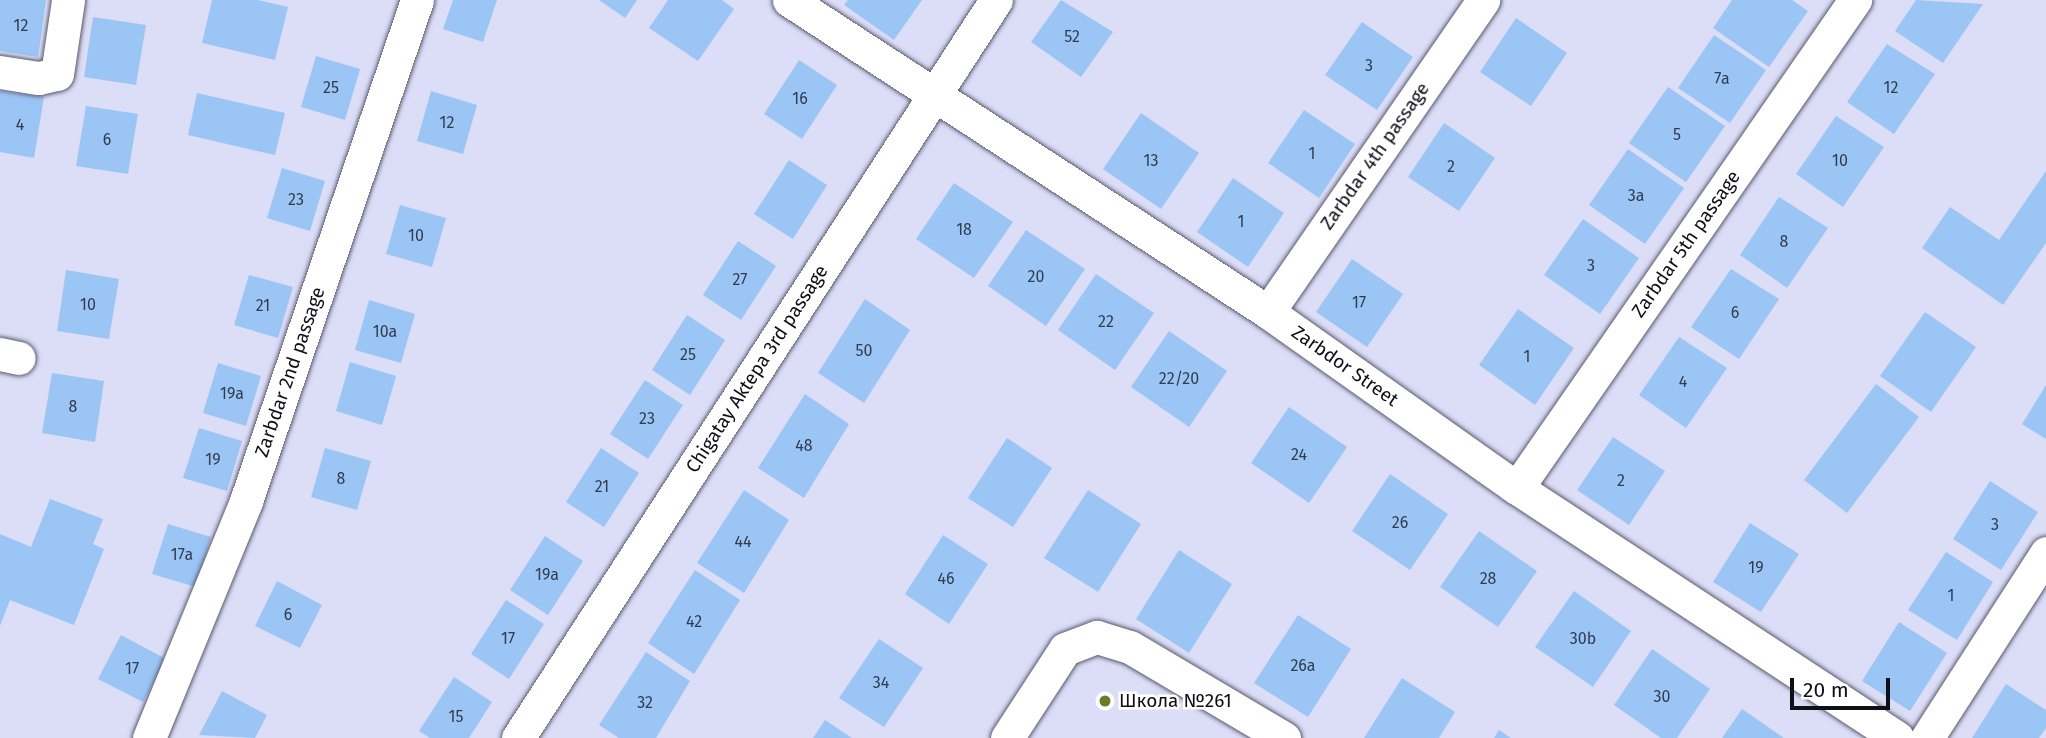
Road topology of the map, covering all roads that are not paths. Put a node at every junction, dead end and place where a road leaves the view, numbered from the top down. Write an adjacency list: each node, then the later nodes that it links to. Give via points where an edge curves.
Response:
1 (68, 0): 7 (street, via 57,74 39,78)
2 (417, 0): 12 (street, Zarbdar 2nd passage, via 246,500)
3 (789, 0): 8 (street, Zarbdor Street)
4 (996, 0): 8 (street, Chigatay Aktepa 3rd passage)
5 (1483, 0): 9 (street, Zarbdar 4th passage)
6 (1855, 0): 10 (street, Zarbdar 5th passage)
7 (0, 72)
8 (933, 97): 9 (street, Zarbdor Street); 13 (street, Chigatay Aktepa 3rd passage)
9 (1268, 312): 10 (street, Zarbdor Street)
10 (1517, 488): 16 (street, Zarbdor Street)
11 (2046, 552): 17 (street)
12 (149, 738)
13 (519, 738)
14 (1007, 738): 15 (street, via 1065,649 1097,637 1130,647)
15 (1284, 738)
16 (1896, 738)
17 (1927, 738)

